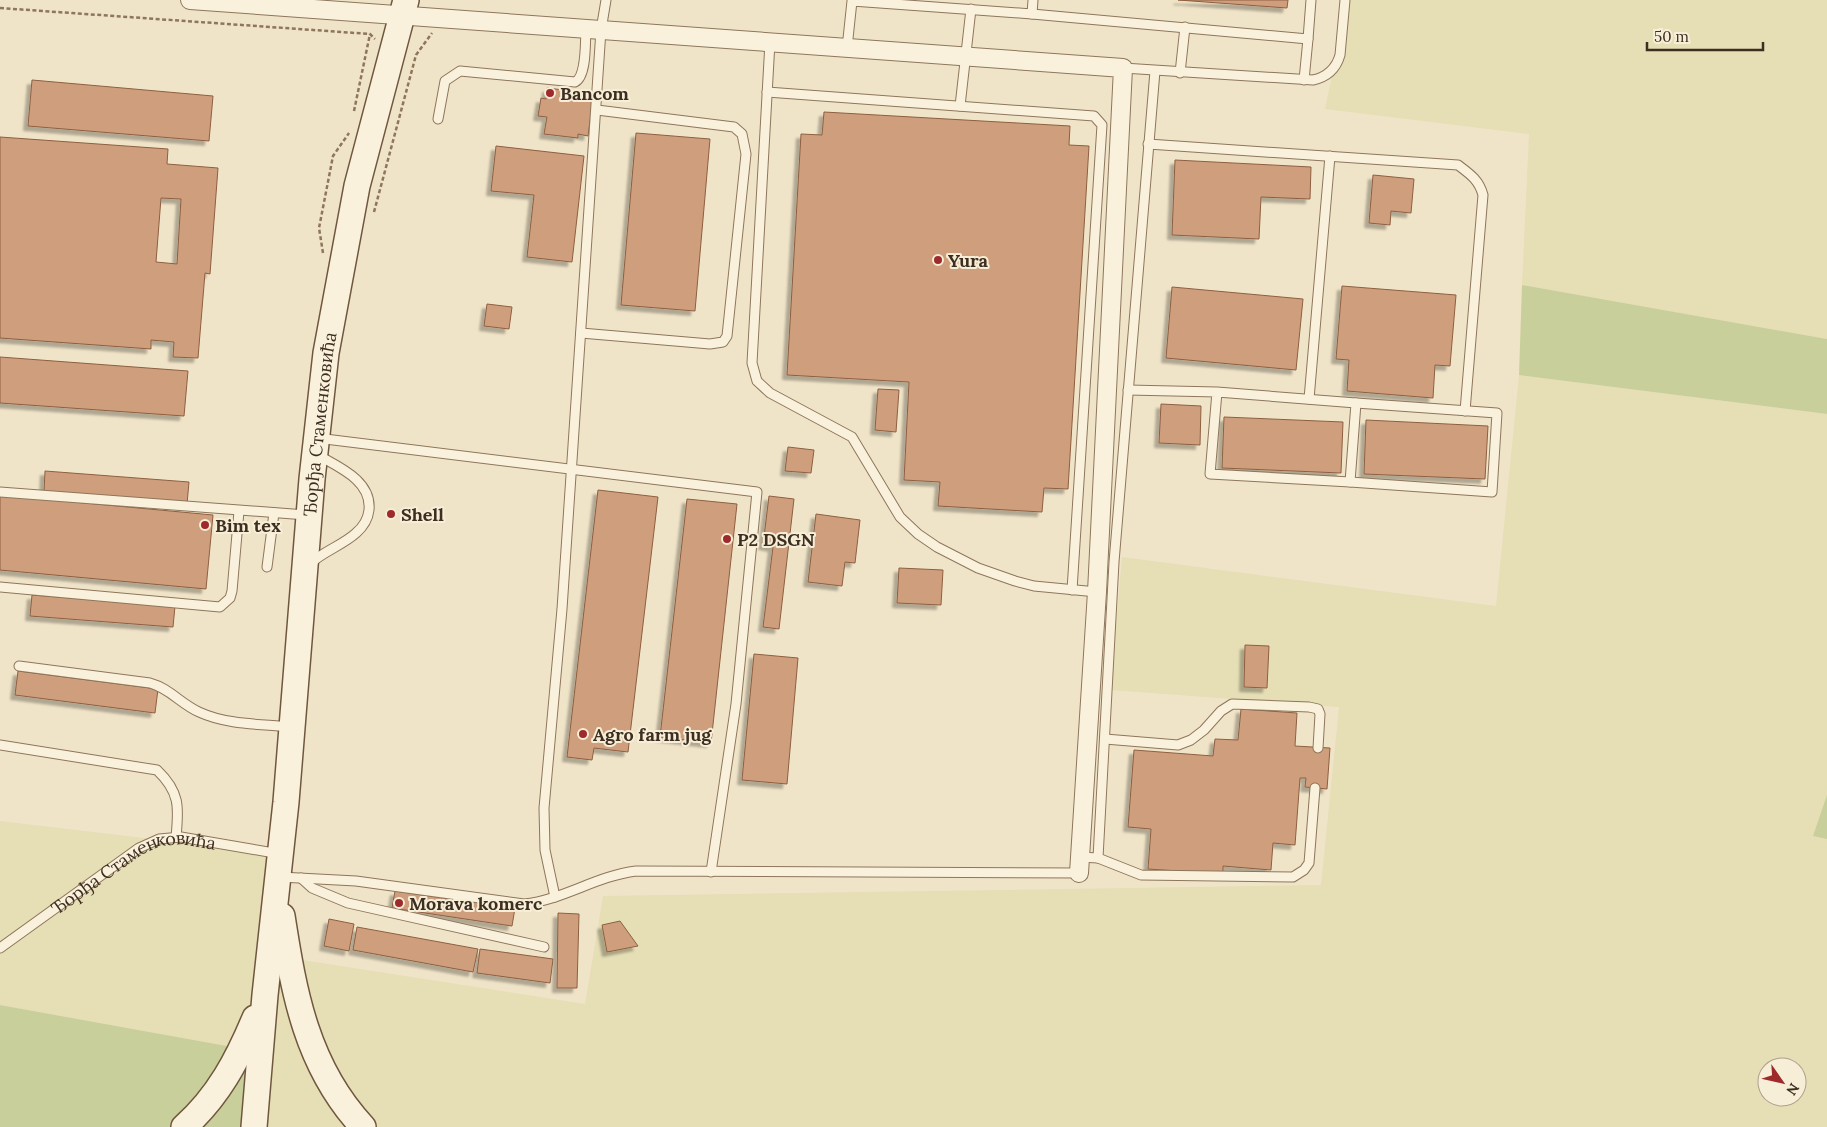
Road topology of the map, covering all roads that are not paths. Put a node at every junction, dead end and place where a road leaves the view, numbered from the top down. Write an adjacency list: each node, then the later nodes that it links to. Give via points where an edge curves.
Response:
1 (190, 0): 7 (street)
2 (606, 0): 11 (lane)
3 (852, 0): 8 (lane); 14 (lane)
4 (1033, 0): 9 (lane)
5 (1311, 0): 12 (lane)
6 (1345, 0): 19 (lane, via 1338,62 1321,78)
7 (403, 8): 11 (street); 32 (street, Ђорђа Стаменковића, via 356,186 326,353)
8 (971, 9): 9 (lane); 15 (lane)
9 (1032, 14): 10 (lane)
10 (1185, 27): 12 (lane); 18 (lane)
11 (594, 29): 13 (street); 22 (lane); 23 (lane, via 583,73 578,80 460,71 444,81)
12 (1308, 39): 19 (lane)
13 (770, 42): 14 (street); 20 (lane)
14 (847, 48): 15 (street)
15 (966, 57): 16 (street); 21 (lane)
16 (1123, 68): 17 (lane); 43 (street)
17 (1154, 71): 18 (lane); 24 (lane)
18 (1180, 72): 19 (lane)
19 (1304, 80)
20 (767, 92): 21 (lane); 42 (lane, via 752,363 757,381 770,393 852,437 900,516 937,547 996,575 1034,586)
21 (960, 106): 42 (lane, via 1094,116 1102,125)
22 (597, 110): 26 (lane); 26 (lane, via 734,127 742,134 746,154 727,336 723,342 710,344)
23 (438, 119)
24 (1148, 144): 25 (lane); 27 (lane)
25 (1330, 156): 29 (lane); 31 (lane, via 1458,165 1481,186 1483,195)
26 (581, 333): 33 (lane)
27 (1128, 390): 28 (lane); 46 (lane)
28 (1217, 392): 29 (lane); 34 (lane, via 1210,474)
29 (1309, 399): 30 (lane)
30 (1356, 403): 31 (lane); 34 (lane)
31 (1465, 411): 34 (lane, via 1497,413 1492,492)
32 (316, 446): 33 (lane); 38 (street, Ђорђа Стаменковића); 40 (lane, via 361,482 369,505 366,521 355,535)
33 (571, 469): 53 (lane, via 757,492 736,704); 55 (lane, via 544,808 545,850)
34 (1350, 482)
35 (0, 492): 36 (lane)
36 (239, 511): 37 (lane); 41 (lane, via 232,591 230,598 220,607)
37 (274, 513): 38 (lane); 39 (lane)
38 (309, 515): 40 (street, Ђорђа Стаменковића)
39 (267, 567)
40 (305, 568): 45 (street, Ђорђа Стаменковића)
41 (0, 587)
42 (1072, 590): 43 (lane)
43 (1097, 592): 52 (street)
44 (19, 666): 45 (lane, via 150,683 206,716)
45 (292, 727): 54 (street, Ђорђа Стаменковића)
46 (1104, 739): 48 (lane, via 1178,746 1204,730 1232,704 1310,707 1318,709 1320,714); 51 (lane)
47 (0, 745): 50 (lane, via 157,770 177,798)
48 (1318, 748)
49 (1315, 788): 51 (lane, via 1309,863 1293,877 1141,875)
50 (176, 838): 54 (lane, Ђорђа Стаменковића, via 182,837); 57 (lane, Ђорђа Стаменковића, via 159,839 139,848)
51 (1098, 858): 52 (lane)
52 (1080, 865): 53 (lane)
53 (711, 872): 55 (lane, via 621,873)
54 (284, 873): 55 (lane, via 514,904); 56 (lane, via 348,903); 58 (street, Ђорђа Стаменковића); 61 (street, via 290,970 298,1005 313,1049 331,1087)
55 (555, 897)
56 (544, 947)
57 (0, 948)
58 (265, 995): 59 (street, via 242,1050 224,1080 200,1113); 60 (street, Ђорђа Стаменковића)
59 (184, 1127)
60 (254, 1127)
61 (363, 1127)

